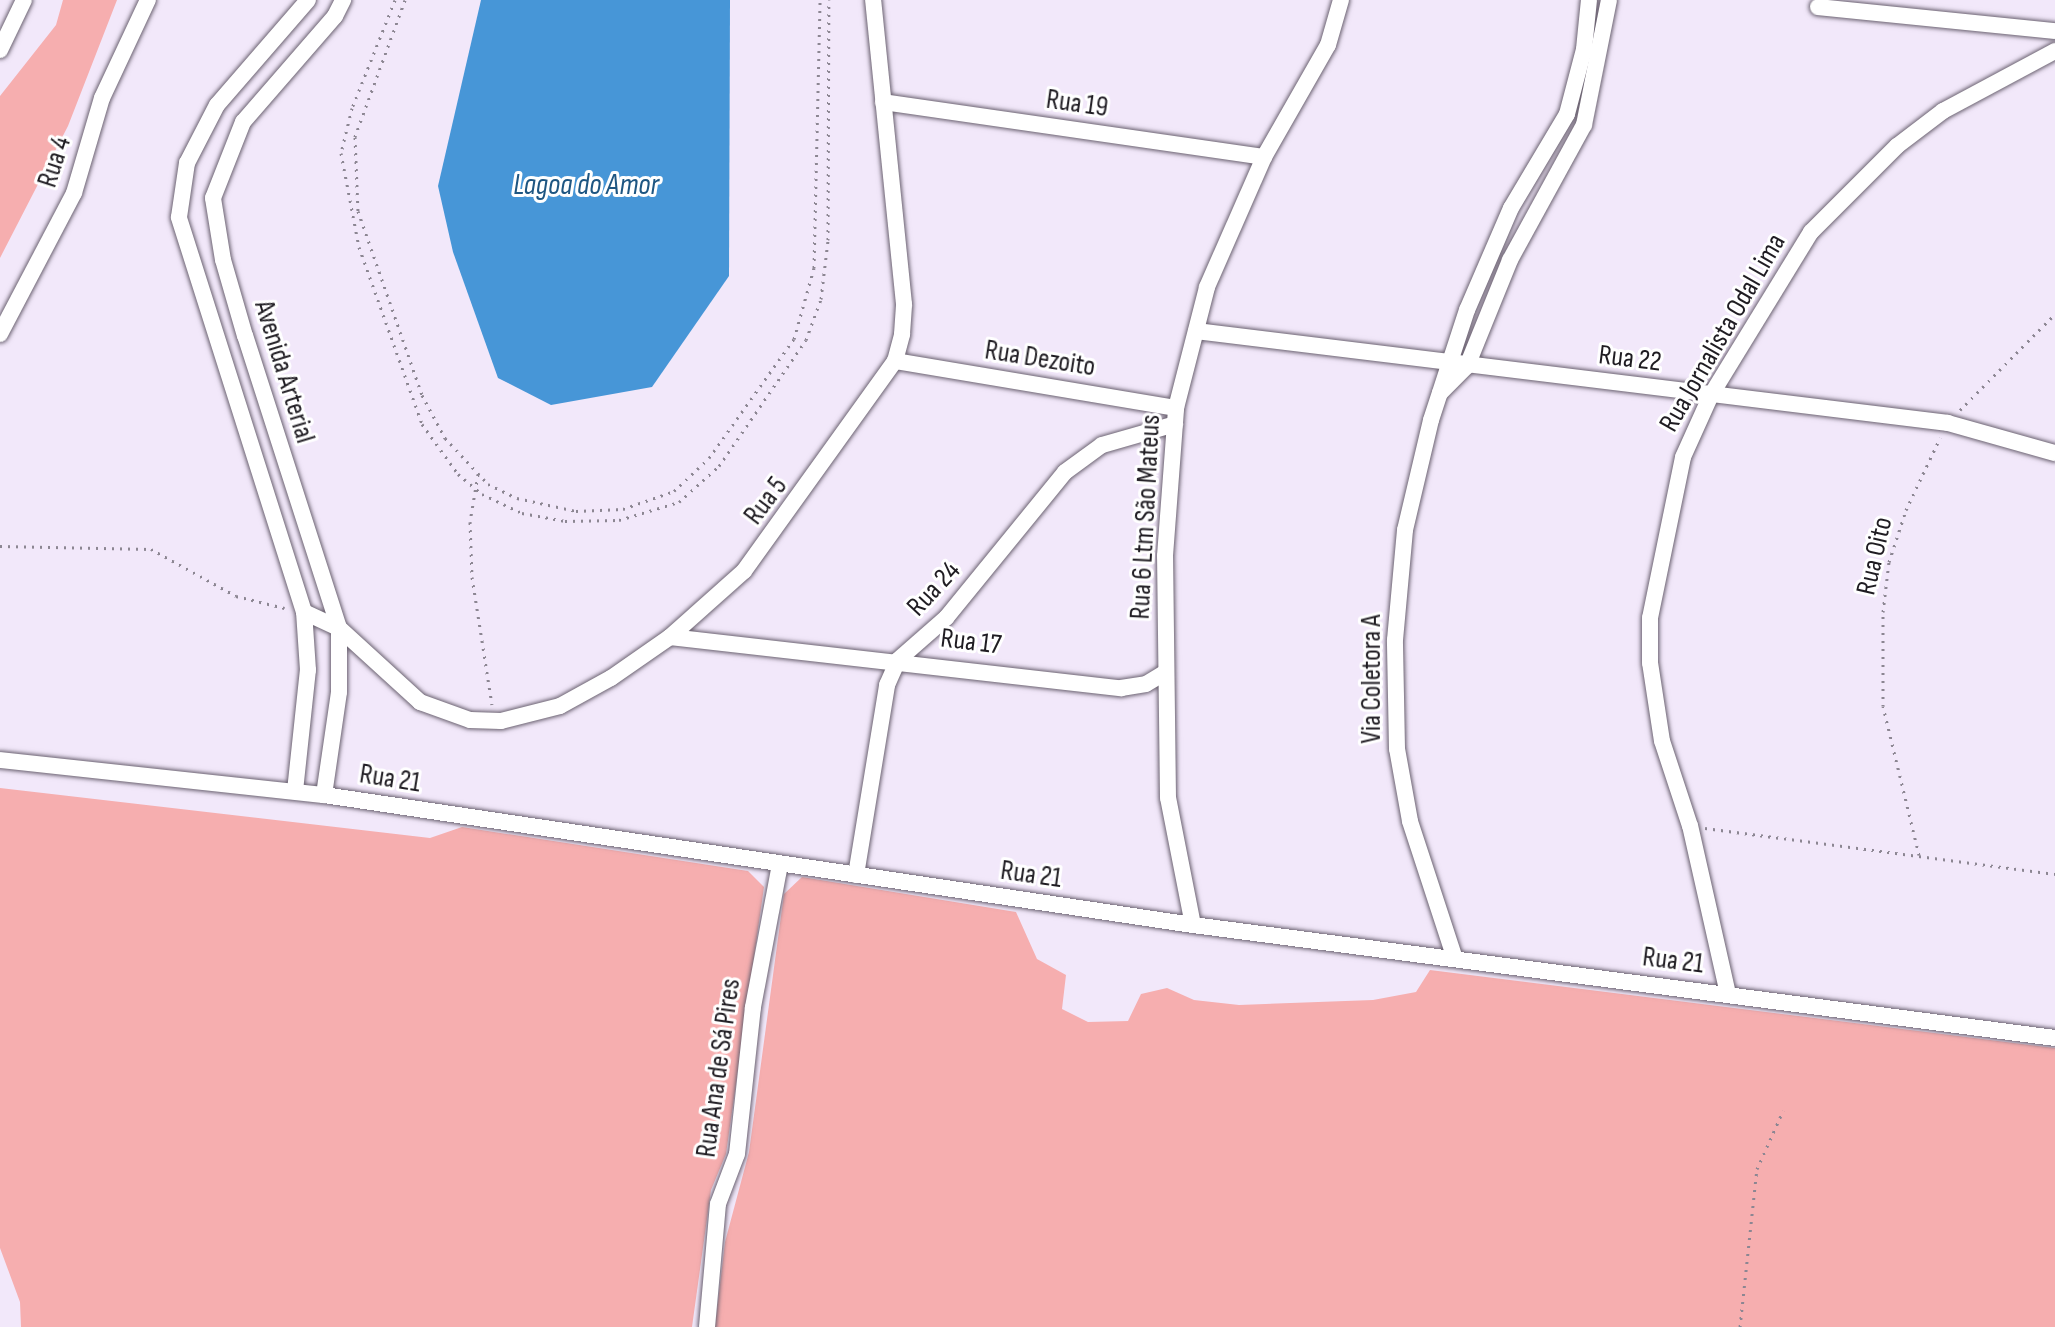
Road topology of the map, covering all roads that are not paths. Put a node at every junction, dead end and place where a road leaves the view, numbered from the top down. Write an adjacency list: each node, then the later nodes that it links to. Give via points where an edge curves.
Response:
1 (24, 0): 11 (street)
2 (148, 0): 16 (street, Rua 4, via 102,98 69,203)
3 (308, 0): 24 (street, Avenida Arterial, via 217,105 187,163 179,217)
4 (343, 0): 25 (street, Avenida Arterial, via 313,43 243,122 213,198 223,260 245,336)
5 (873, 0): 13 (street, Rua 5)
6 (1341, 0): 14 (street, Rua 6 Ltm São Mateus, via 1328,45)
7 (1589, 0): 18 (street, Via Coletora A, via 1584,49 1563,125 1511,208)
8 (1609, 0): 19 (street, via 1584,125 1510,260)
9 (1818, 7): 10 (street, via 1972,18)
10 (2055, 31)
11 (0, 50)
12 (2055, 51): 21 (street, Rua Jornalista Odal Lima, via 1943,111 1850,191 1786,269)
13 (883, 102): 14 (street, Rua 19); 17 (street, Rua 5, via 904,304)
14 (1264, 157): 15 (street, Rua 6 Ltm São Mateus, via 1207,287)
15 (1196, 331): 18 (street, Rua 22); 22 (street, Rua 6 Ltm São Mateus)
16 (0, 334)
17 (895, 361): 22 (street, Rua Dezoito); 26 (street, Rua 5, via 763,549)
18 (1448, 363): 19 (street, Rua 22); 20 (street, Via Coletora A)
19 (1467, 366): 20 (street); 21 (street, Rua 22)
20 (1439, 394): 35 (street, Via Coletora A, via 1405,530 1394,706 1410,821)
21 (1711, 395): 23 (street, Rua 22, via 1948,423); 36 (street, Rua Jornalista Odal Lima, via 1678,473 1650,628 1654,702 1690,826)
22 (1176, 416): 27 (street, Rua 24, via 1102,445 1065,472 946,618); 28 (street, Rua 6 Ltm São Mateus, via 1165,556)
23 (2055, 453)
24 (304, 612): 25 (street); 30 (street, Avenida Arterial, via 308,670)
25 (339, 628): 26 (street, Rua 5, via 420,702 470,720 495,721 560,706); 31 (street, Avenida Arterial, via 339,692)
26 (670, 637): 27 (street, Rua 17)
27 (898, 660): 28 (street, Rua 17, via 1121,688 1146,684); 33 (street, Rua 24, via 887,685)
28 (1166, 672): 34 (street, Rua 6 Ltm São Mateus, via 1169,816)
29 (0, 760): 30 (street, Rua 21)
30 (295, 791): 31 (street, Rua 21)
31 (324, 795): 32 (street, Rua 21)
32 (780, 864): 33 (street, Rua 21); 38 (street, Rua Ana de Sá Pires, via 753,1007 737,1154 718,1204)
33 (856, 875): 34 (street, Rua 21)
34 (1193, 925): 35 (street, Rua 21)
35 (1455, 959): 36 (street, Rua 21)
36 (1728, 994): 37 (street, Rua 21)
37 (2055, 1038)
38 (707, 1327)

